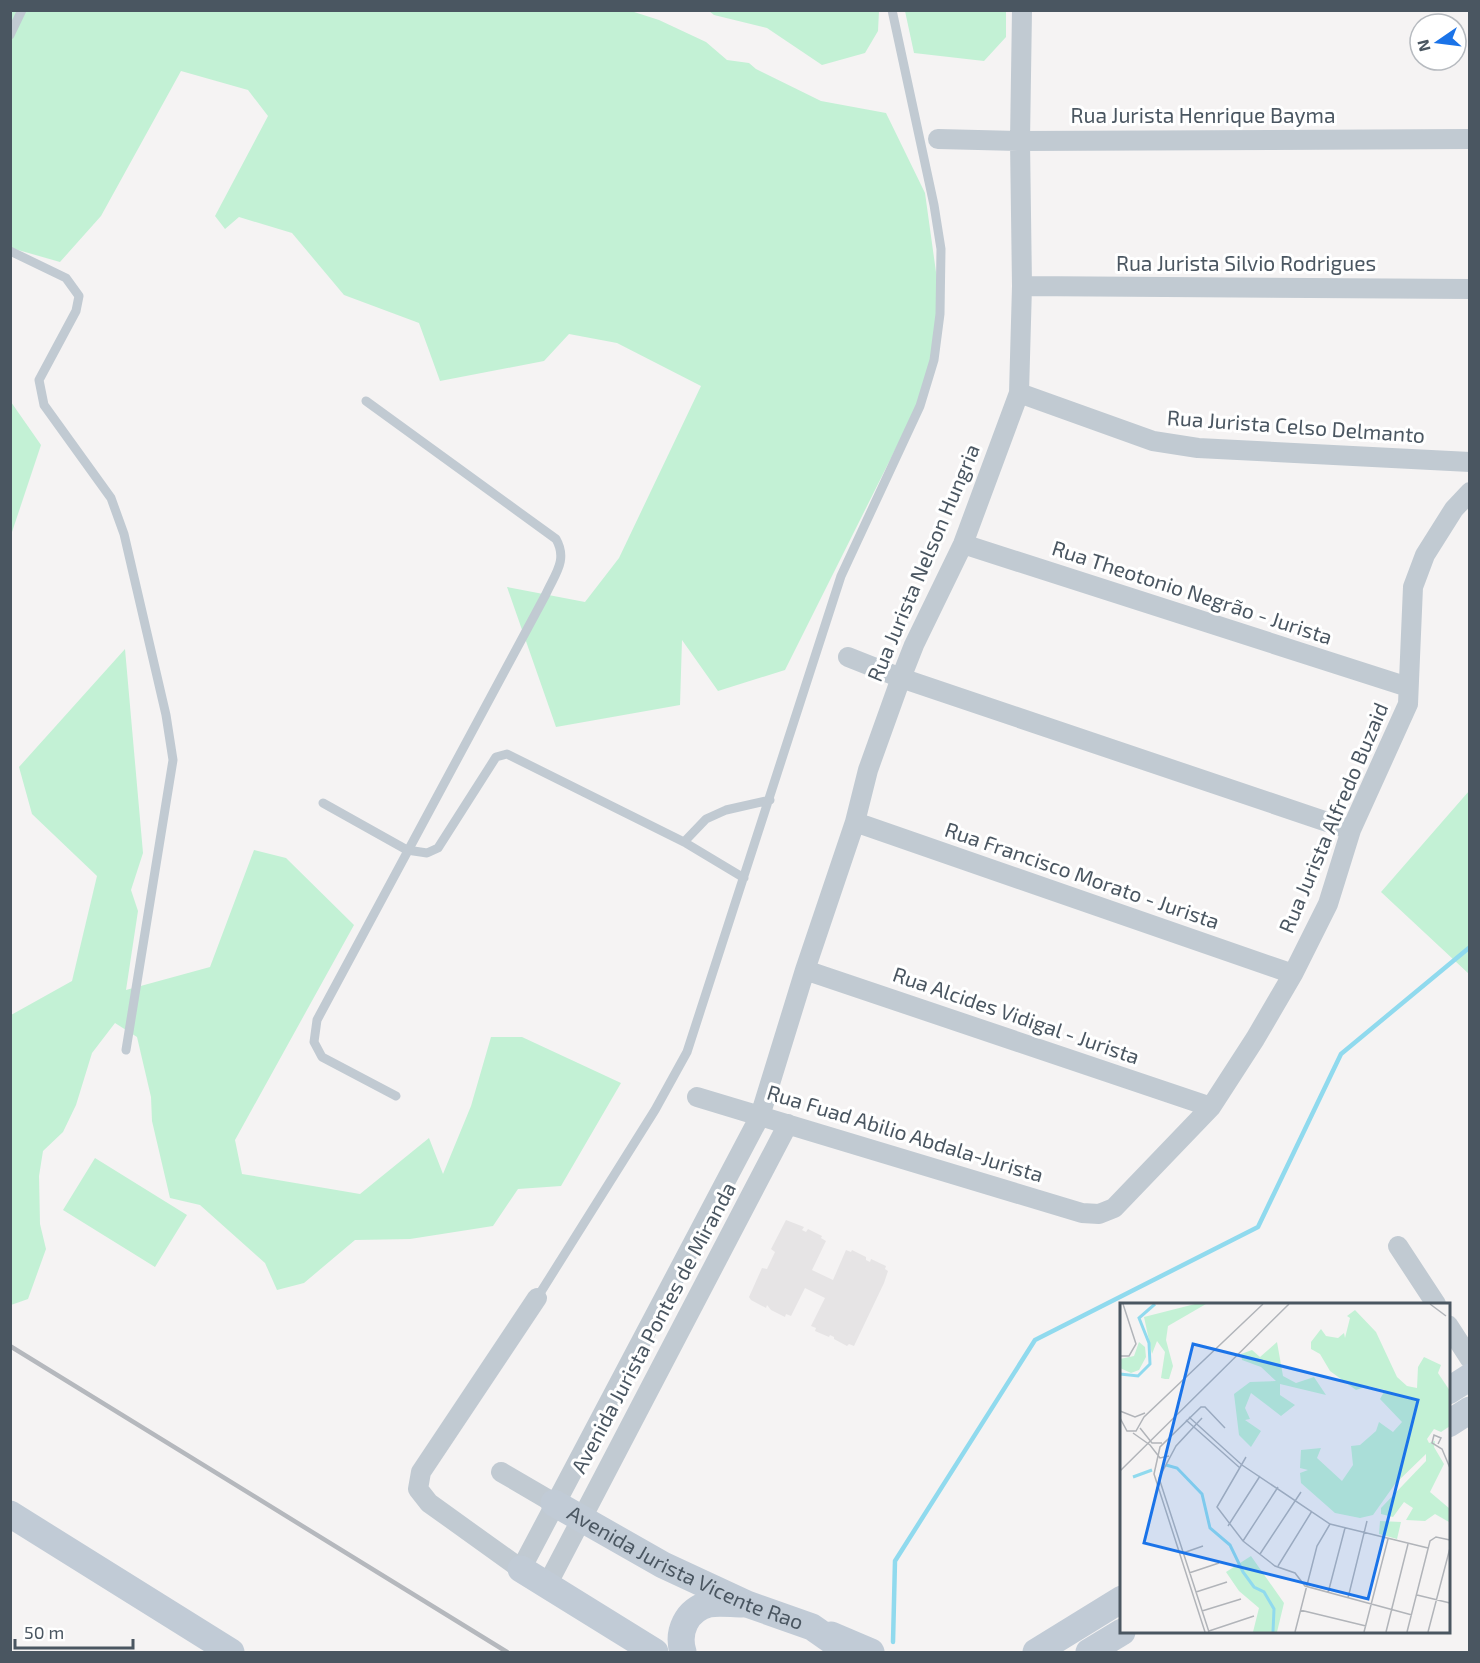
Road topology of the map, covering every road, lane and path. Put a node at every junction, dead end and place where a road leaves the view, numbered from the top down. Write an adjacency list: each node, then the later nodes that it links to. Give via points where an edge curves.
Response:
1 (22, 10): 4 (lane)
2 (891, 10): 19 (lane, via 941,249 940,314 934,360 920,406 841,576)
3 (1022, 10): 7 (street, Rua Jurista Nelson Hungria)
4 (10, 35)
5 (1470, 138): 7 (street, Rua Jurista Henrique Bayma)
6 (938, 139): 7 (street, Rua Jurista Henrique Bayma)
7 (1020, 141): 9 (street, Rua Jurista Nelson Hungria)
8 (10, 251): 28 (lane, via 66,278 79,296 76,311 39,381 44,405 111,498 118,516 166,715 173,760)
9 (1022, 286): 10 (street, Rua Jurista Silvio Rodrigues); 11 (street, Rua Jurista Nelson Hungria)
10 (1470, 289)
11 (1019, 393): 13 (street, Rua Jurista Celso Delmanto, via 1153,441 1198,448); 15 (street, Rua Jurista Nelson Hungria)
12 (366, 401): 24 (lane, via 556,538 562,550 546,594)
13 (1470, 462)
14 (1470, 492): 18 (street, Rua Jurista Alfredo Buzaid, via 1454,509 1425,555 1413,587)
15 (963, 544): 17 (street, Rua Jurista Nelson Hungria); 18 (street, Rua Theotonio Negrão - Jurista)
16 (848, 657): 17 (street)
17 (901, 678): 21 (street, Rua Jurista Nelson Hungria, via 868,770); 22 (street)
18 (1407, 687): 22 (street, Rua Jurista Alfredo Buzaid, via 1408,704)
19 (770, 800): 23 (lane, via 706,819); 25 (lane)
20 (323, 803): 24 (lane)
21 (855, 822): 26 (street, Rua Jurista Nelson Hungria); 27 (street, Rua Francisco Morato - Jurista)
22 (1351, 830): 27 (street, Rua Jurista Alfredo Buzaid, via 1328,904)
23 (684, 842): 24 (lane, via 507,754 496,758 438,848 427,854); 25 (lane)
24 (407, 850): 29 (lane, via 317,1020 314,1042 322,1057)
25 (744, 878): 36 (lane, via 687,1052)
26 (805, 970): 31 (street, Rua Alcides Vidigal - Jurista); 32 (street, Rua Jurista Nelson Hungria)
27 (1293, 974): 31 (street, Rua Jurista Alfredo Buzaid)
28 (126, 1050)
29 (396, 1096)
30 (697, 1097): 32 (street, Rua Fuad Abilio Abdala-Jurista)
31 (1211, 1107): 34 (street, Rua Jurista Alfredo Buzaid, via 1137,1186 1114,1208)
32 (760, 1116): 33 (street, Rua Fuad Abilio Abdala-Jurista); 45 (street, Avenida Jurista Pontes de Miranda)
33 (788, 1124): 34 (street, Rua Fuad Abilio Abdala-Jurista, via 1082,1213); 47 (street, Avenida Jurista Pontes de Miranda)
34 (1100, 1214)
35 (1398, 1246): 37 (street)
36 (537, 1298): 48 (street, via 421,1472 418,1489 429,1503)
37 (1435, 1303)
38 (1450, 1327): 39 (street)
39 (1470, 1359)
40 (1470, 1377): 41 (street)
41 (1450, 1390)
42 (1470, 1410): 43 (street)
43 (1450, 1423)
44 (501, 1472): 45 (street)
45 (554, 1503): 47 (street, Avenida Jurista Vicente Rao); 48 (street, Avenida Jurista Pontes de Miranda)
46 (10, 1514): 54 (street)
47 (581, 1519): 49 (street, Avenida Jurista Pontes de Miranda); 51 (street, Avenida Jurista Vicente Rao, via 663,1565)
48 (521, 1569): 49 (street)
49 (547, 1586): 55 (street)
50 (1120, 1600): 59 (street)
51 (747, 1604): 52 (street, Avenida Jurista Vicente Rao); 56 (street, via 709,1604 694,1611 681,1627)
52 (812, 1627): 57 (street, Avenida Jurista Vicente Rao); 58 (street)
53 (1120, 1633): 60 (street)
54 (231, 1653)
55 (655, 1653)
56 (683, 1653)
57 (845, 1653)
58 (871, 1653)
59 (1036, 1653)
60 (1089, 1653)

